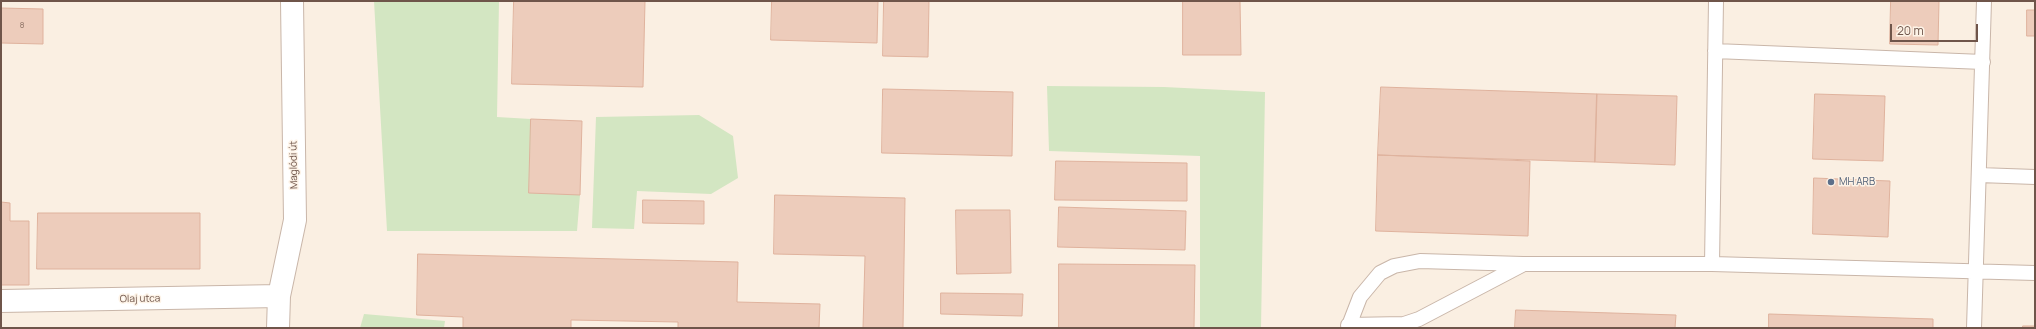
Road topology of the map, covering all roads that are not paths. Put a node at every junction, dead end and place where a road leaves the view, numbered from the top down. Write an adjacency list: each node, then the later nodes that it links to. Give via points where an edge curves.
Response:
1 (292, 1): 12 (street, Maglódi út, via 295,220)
2 (1716, 1): 4 (lane)
3 (1984, 1): 5 (lane)
4 (1715, 51): 5 (lane); 9 (lane)
5 (1983, 62): 6 (lane)
6 (1979, 175): 7 (lane); 10 (lane)
7 (2035, 177)
8 (1523, 264): 9 (lane); 14 (lane, via 1419,319 1404,324); 14 (lane, via 1420,261 1394,266 1380,273 1370,283 1360,297)
9 (1712, 264): 10 (lane)
10 (1975, 270): 11 (lane); 16 (lane)
11 (2035, 273)
12 (279, 296): 13 (street, Olaj utca); 15 (street, Maglódi út)
13 (1, 301)
14 (1348, 327)
15 (278, 328)
16 (1974, 328)

